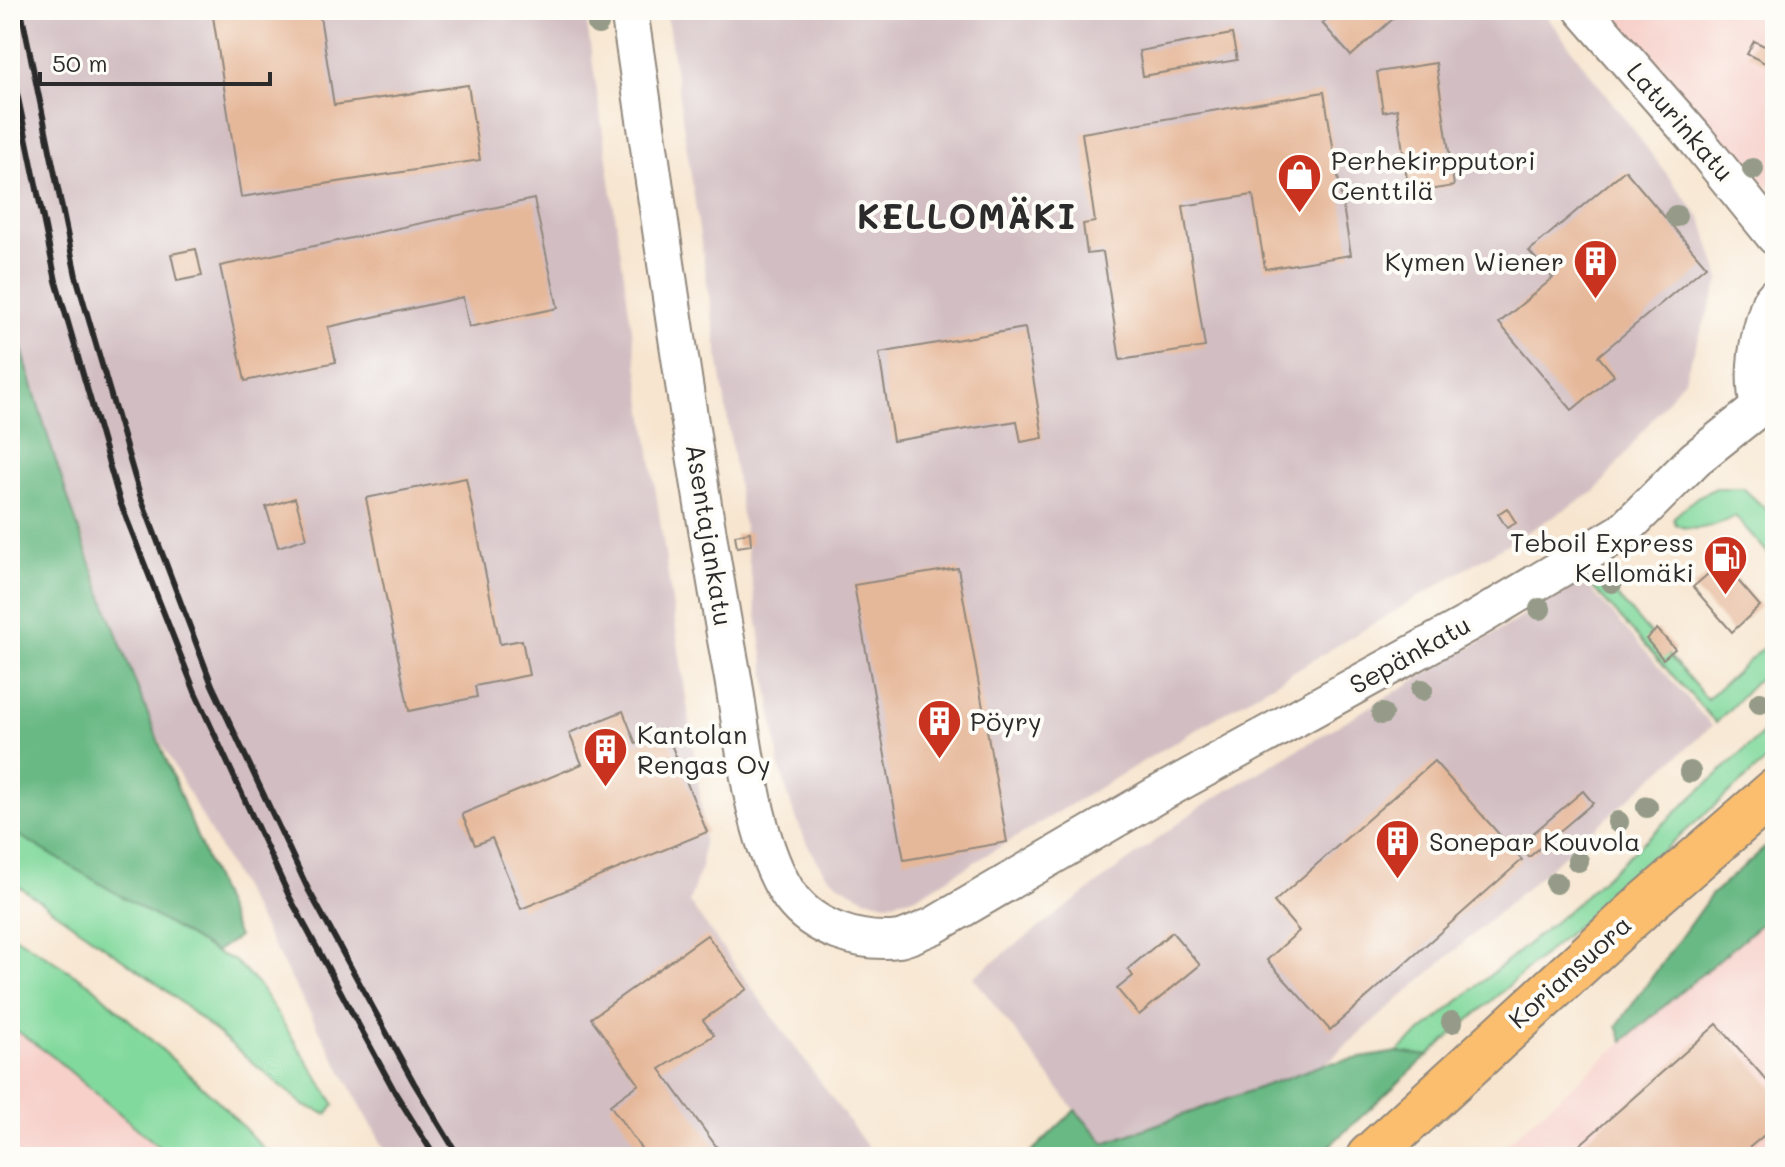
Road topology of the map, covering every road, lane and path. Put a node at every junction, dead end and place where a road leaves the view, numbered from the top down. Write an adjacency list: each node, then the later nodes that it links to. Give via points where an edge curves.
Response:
1 (629, 10): 7 (street, Asentajankatu, via 714,578 767,849 793,900 810,917 842,934 901,939)
2 (1583, 10): 3 (street, Laturinkatu)
3 (1775, 237)
4 (1775, 296): 5 (street, Sepänkatu, via 1755,355 1755,389)
5 (1767, 416): 7 (street, Sepänkatu, via 1695,459 1622,532)
6 (1775, 791): 8 (main road, Koriansuora)
7 (933, 926)
8 (1369, 1157)

